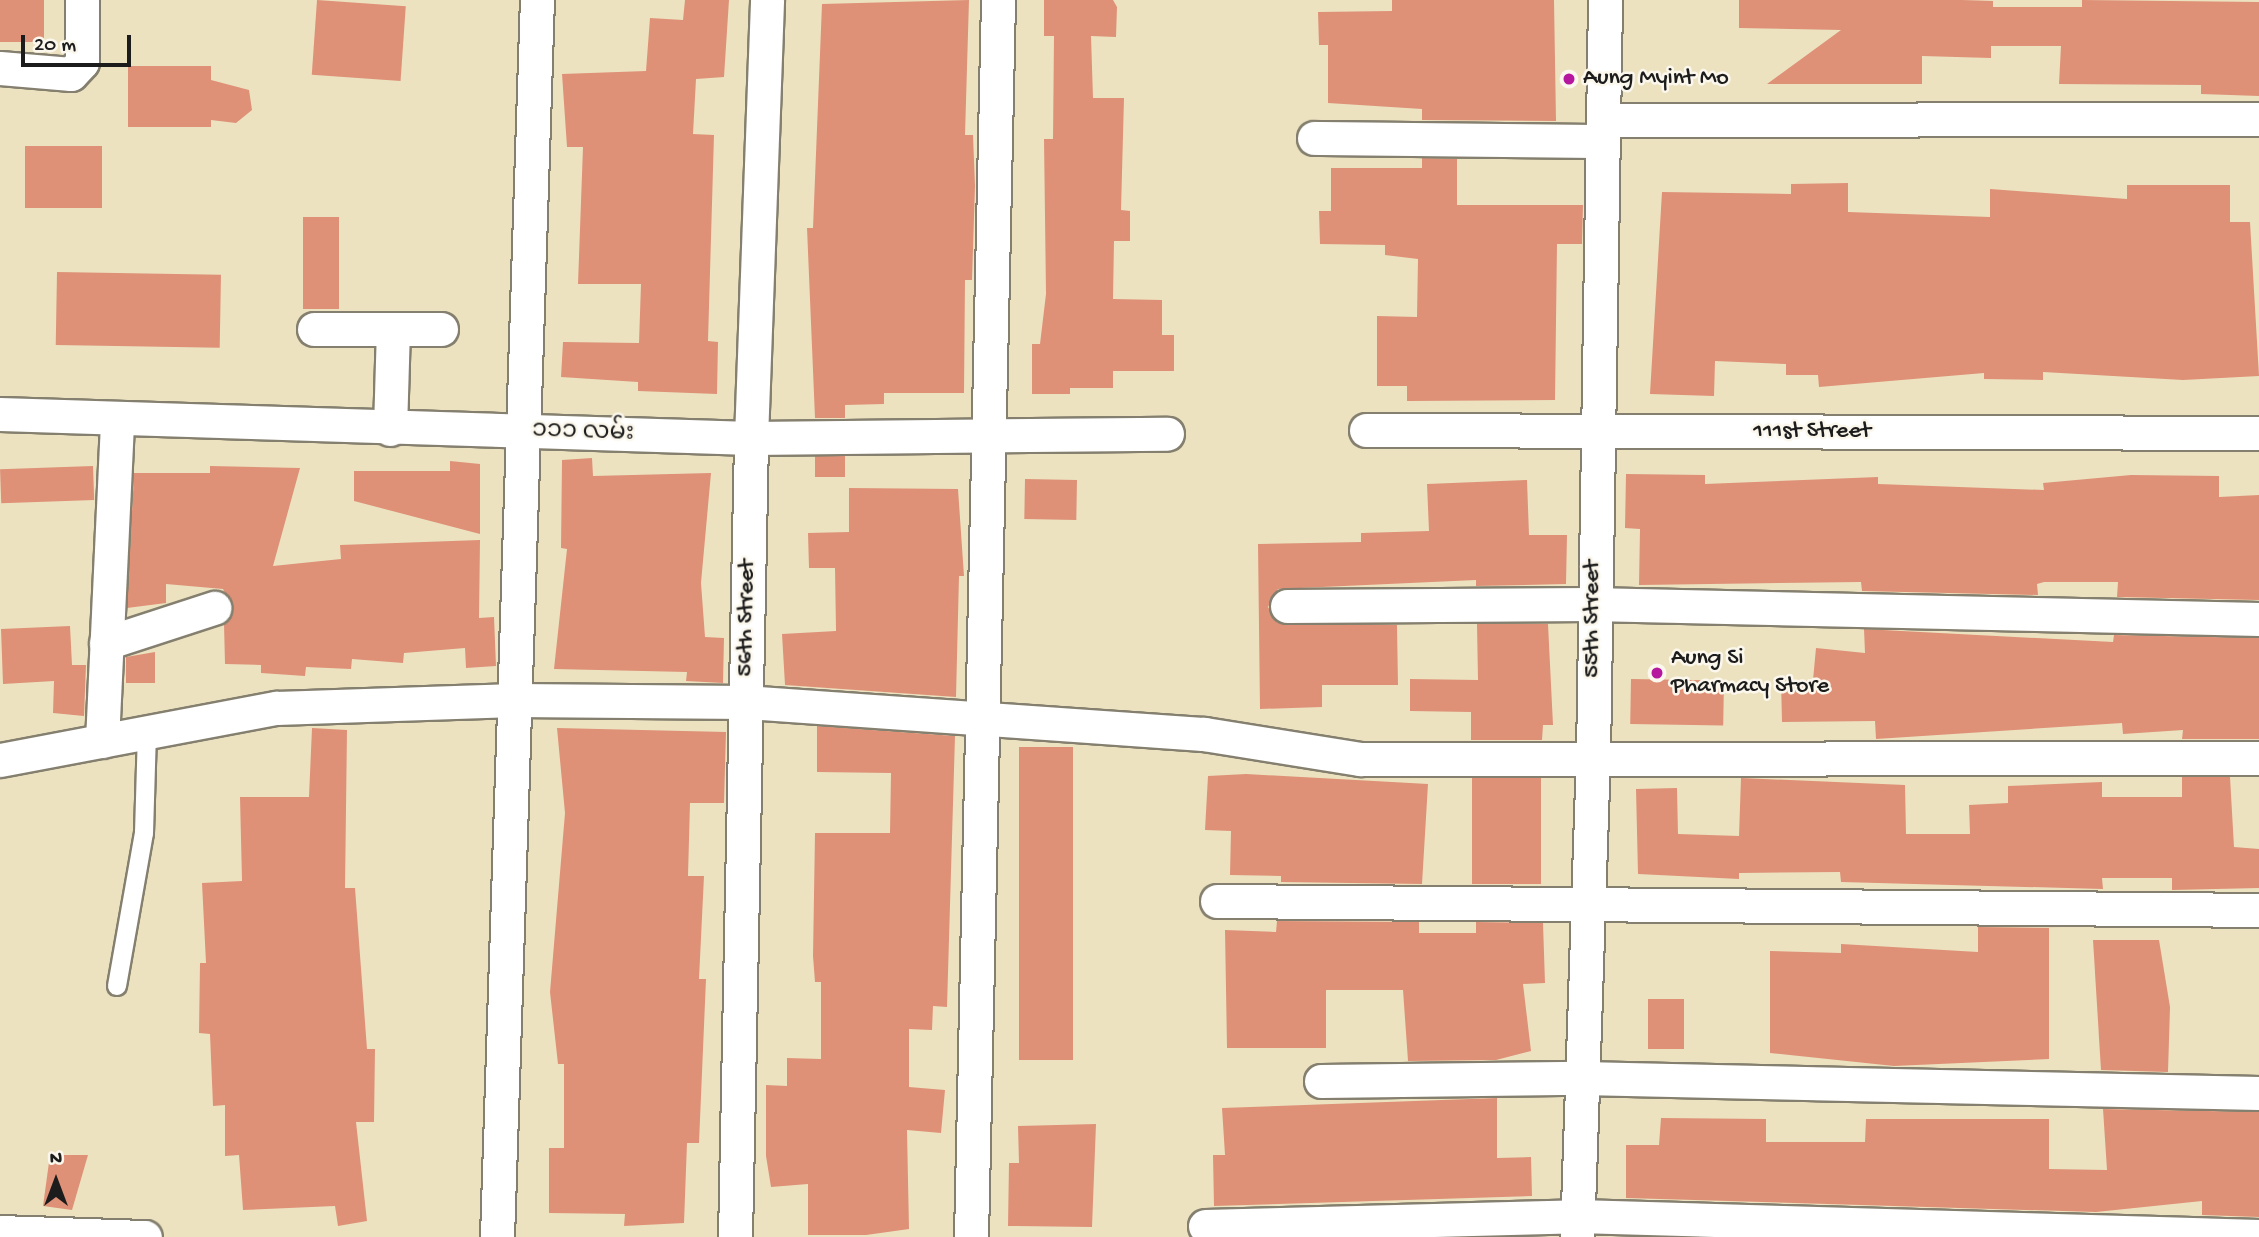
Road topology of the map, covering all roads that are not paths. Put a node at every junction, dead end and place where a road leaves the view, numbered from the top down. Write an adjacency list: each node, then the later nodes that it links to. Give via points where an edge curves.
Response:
1 (82, 0): 6 (street, via 82,62 71,74)
2 (537, 0): 17 (street)
3 (767, 0): 22 (street, 56th Street)
4 (998, 0): 21 (street)
5 (1605, 0): 8 (street, 55th Street)
6 (0, 68)
7 (2259, 119): 8 (street)
8 (1603, 131): 9 (street); 18 (street, 55th Street)
9 (1314, 138)
10 (314, 329): 12 (street)
11 (441, 329): 12 (street)
12 (393, 330): 15 (street)
13 (0, 414): 14 (street, ၁၁၁ လမ်း)
14 (117, 419): 15 (street, ၁၁၁ လမ်း); 27 (street)
15 (390, 429): 17 (street, ၁၁၁ လမ်း)
16 (1366, 430): 18 (street, 111st Street)
17 (523, 431): 22 (street, ၁၁၁ လမ်း); 28 (street)
18 (1595, 432): 19 (street, 111st Street); 23 (street, 55th Street)
19 (2259, 433)
20 (1167, 434): 21 (street, ၁၁၁ လမ်း)
21 (985, 436): 22 (street, ၁၁၁ လမ်း); 30 (street)
22 (751, 438): 29 (street, 56th Street)
23 (1591, 604): 24 (street); 26 (street); 33 (street, 55th Street)
24 (1287, 606)
25 (214, 608): 27 (street)
26 (2259, 619)
27 (106, 643): 32 (street)
28 (514, 700): 29 (street); 31 (street, via 276,708); 49 (street)
29 (746, 702): 30 (street); 50 (street, 56th Street)
30 (980, 719): 33 (street, via 1204,734 1360,759); 51 (street)
31 (147, 732): 32 (street); 39 (lane, via 144,832)
32 (102, 741): 35 (street)
33 (1593, 756): 34 (street); 37 (street, 55th Street)
34 (2259, 758)
35 (0, 760)
36 (1217, 901): 37 (street)
37 (1585, 904): 38 (street); 40 (street, 55th Street)
38 (2259, 910)
39 (117, 986)
40 (1582, 1078): 41 (street); 42 (street); 44 (street, 55th Street)
41 (1321, 1081)
42 (2259, 1093)
43 (1205, 1226): 44 (street)
44 (1577, 1227): 47 (street)
45 (0, 1232): 46 (street)
46 (59, 1236): 48 (street)
47 (2259, 1236)
48 (145, 1237)
49 (497, 1237)
50 (735, 1237)
51 (971, 1237)

